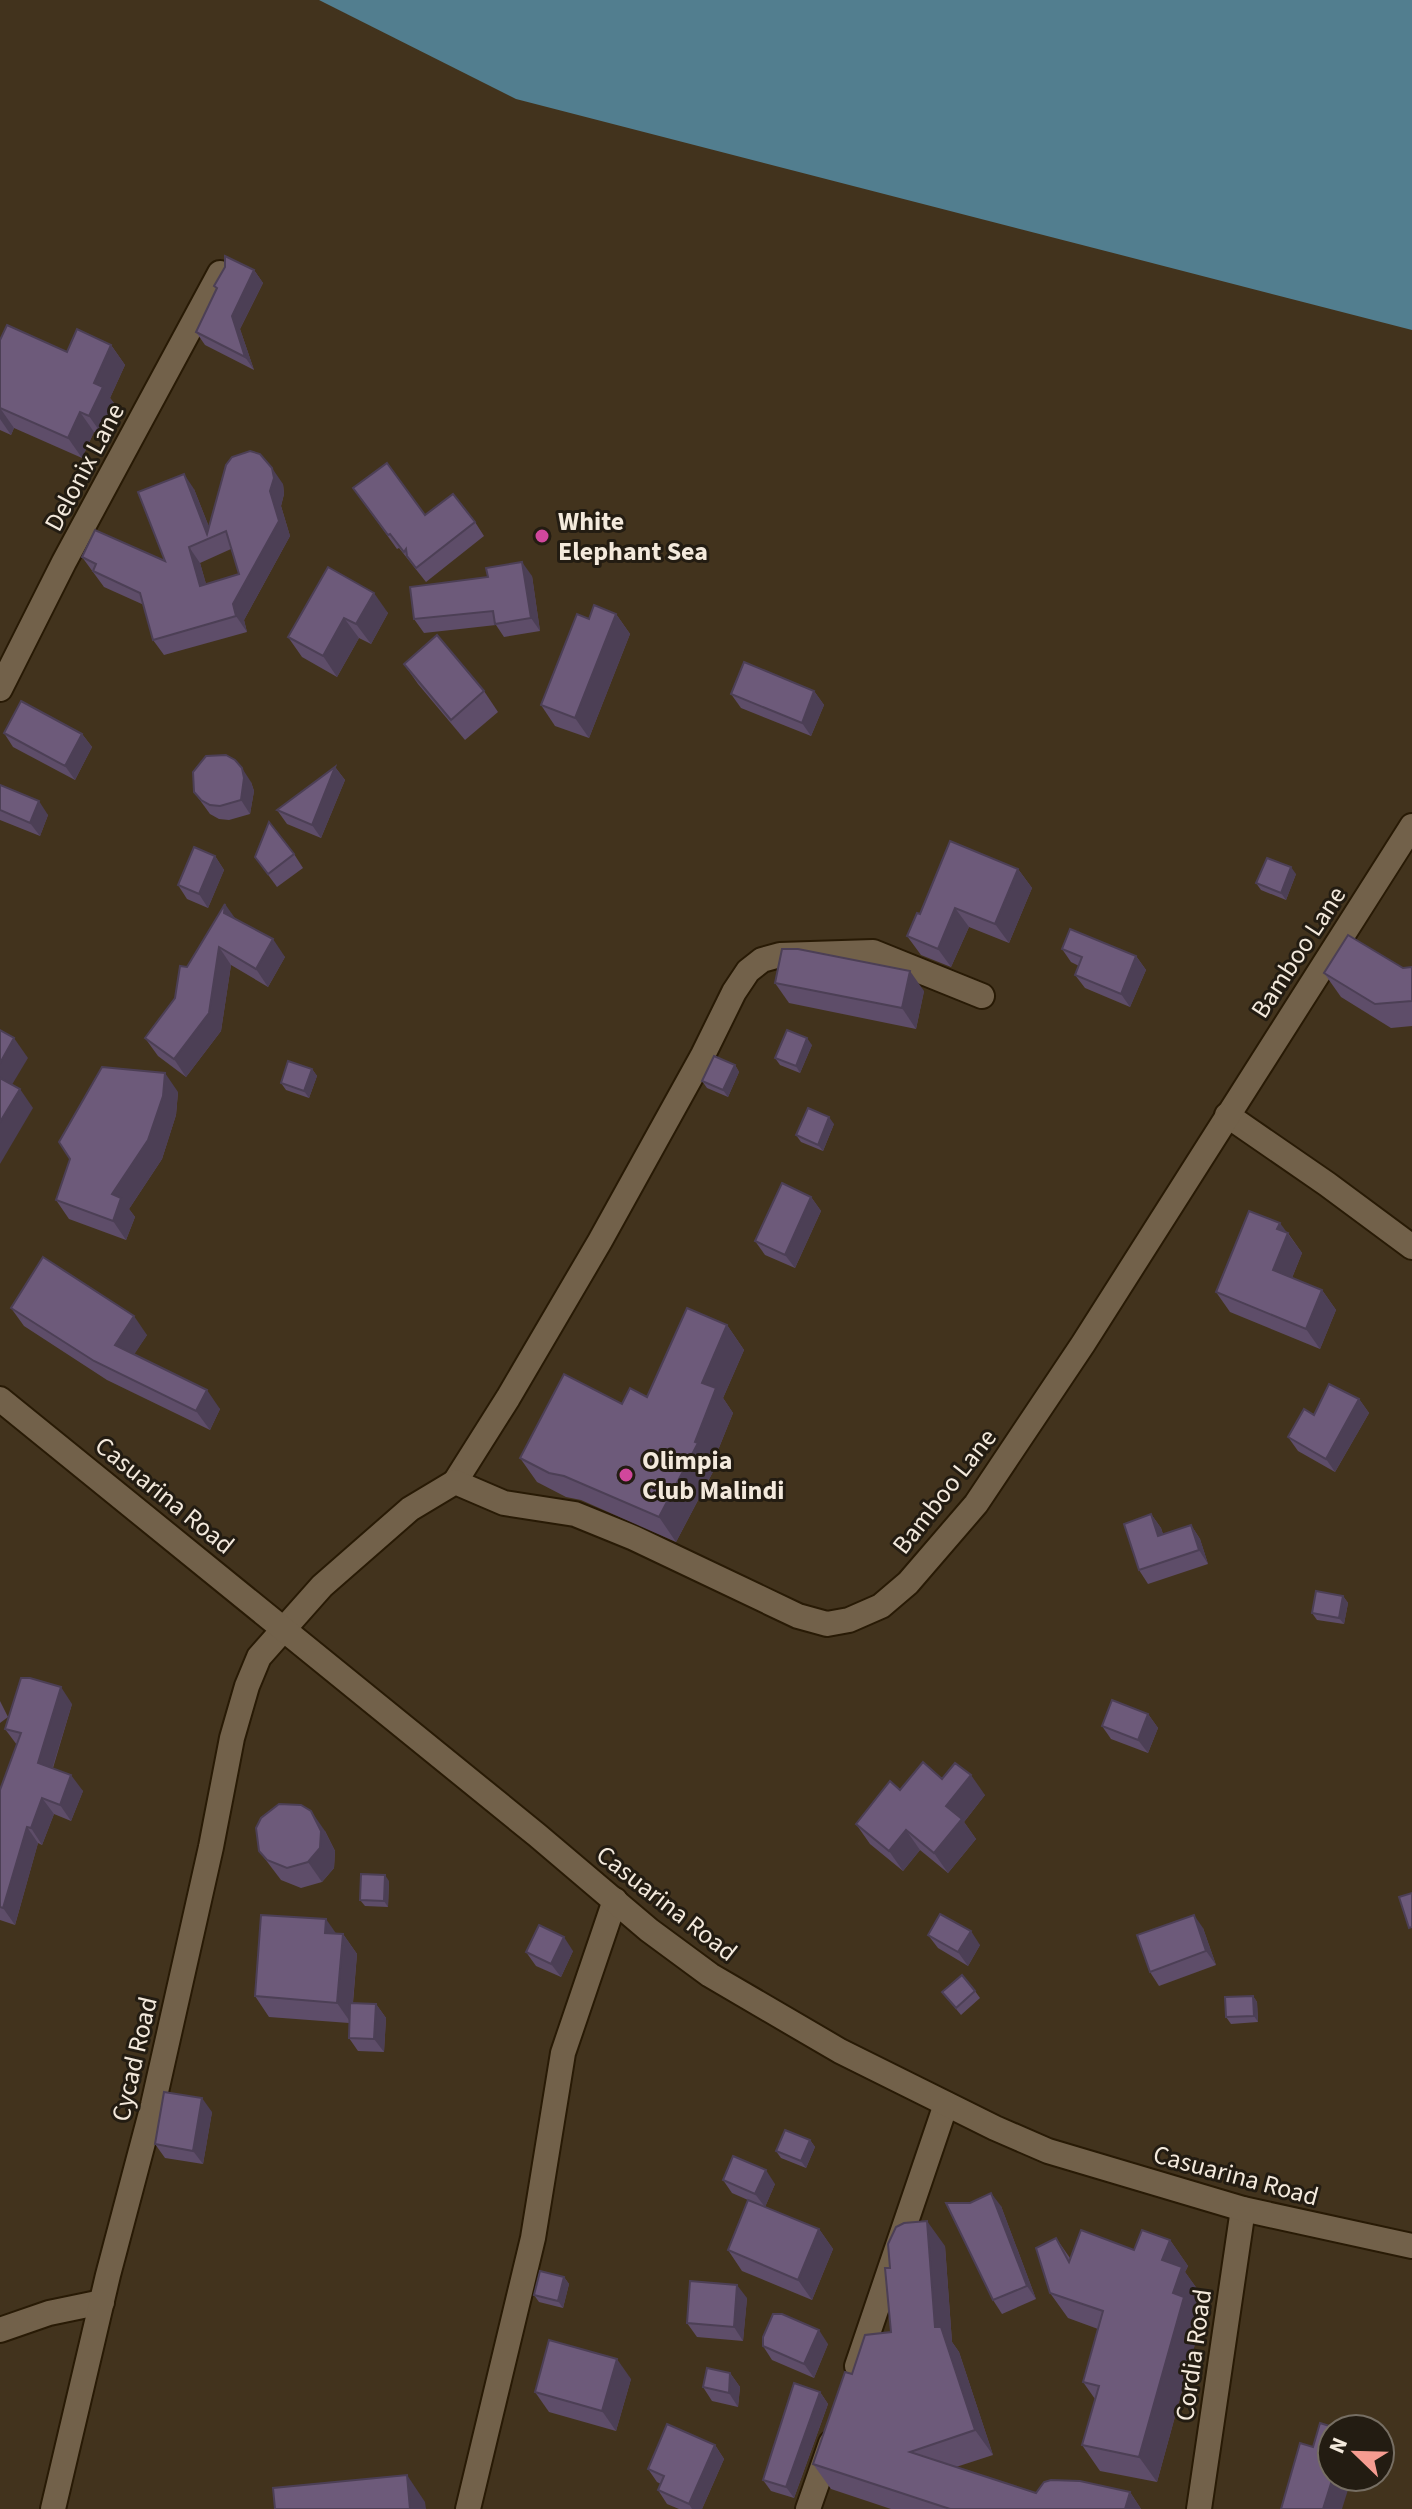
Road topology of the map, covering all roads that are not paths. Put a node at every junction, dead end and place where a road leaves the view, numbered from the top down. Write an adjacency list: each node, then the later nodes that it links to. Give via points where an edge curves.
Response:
1 (220, 273): 2 (street, Delonix Lane)
2 (0, 689)
3 (1412, 826): 5 (street, Bamboo Lane)
4 (982, 996): 8 (street, via 873,952 780,955 748,971 600,1241)
5 (1227, 1115): 6 (street); 8 (street, Bamboo Lane, via 976,1504 908,1583 881,1606 827,1624 798,1616 575,1514 504,1503)
6 (1412, 1247)
7 (0, 1399): 9 (street, Casuarina Road)
8 (455, 1482): 9 (street, via 377,1536)
9 (284, 1629): 10 (street, Casuarina Road); 14 (street, Cycad Road, via 259,1657 232,1738 153,2105)
10 (615, 1900): 11 (street, Casuarina Road, via 710,1975 840,2051); 19 (street, via 563,2053 533,2238)
11 (946, 2104): 12 (street, Casuarina Road, via 1048,2151); 16 (street)
12 (1243, 2209): 13 (street, Casuarina Road); 21 (street, Cordia Road)
13 (1412, 2246)
14 (102, 2302): 15 (street); 18 (street, Cycad Road)
15 (0, 2330)
16 (849, 2389)
17 (839, 2419): 20 (street)
18 (53, 2509)
19 (468, 2509)
20 (808, 2509)
21 (1199, 2509)

